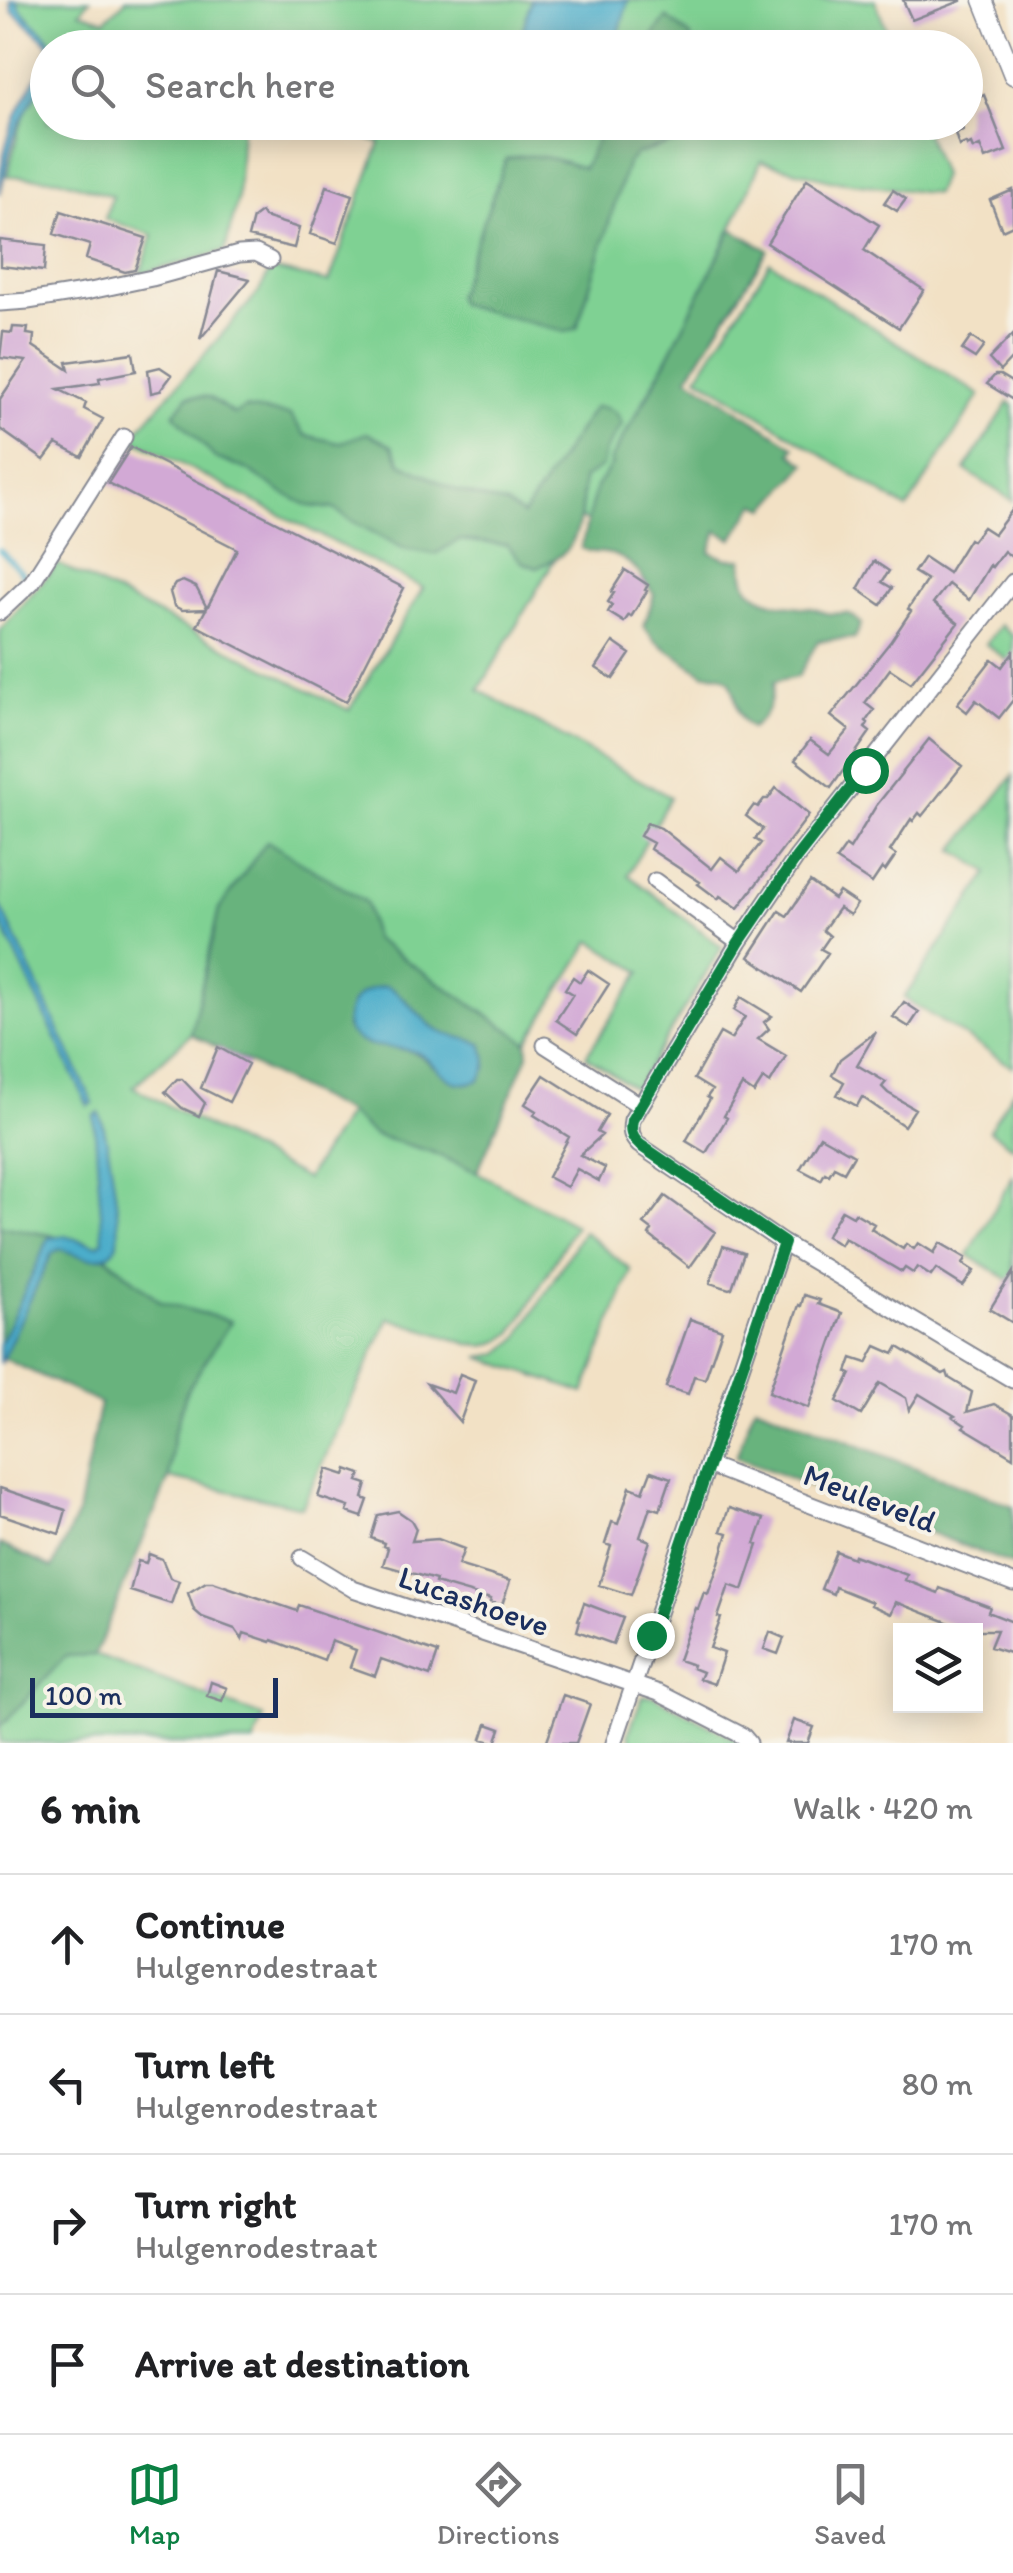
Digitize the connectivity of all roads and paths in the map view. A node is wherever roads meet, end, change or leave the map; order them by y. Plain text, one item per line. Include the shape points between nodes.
1 (983, 0) edge
2 (1013, 75) edge
3 (270, 260) dead end
4 (0, 303) edge
5 (124, 437) dead end
6 (1013, 582) edge
7 (0, 612) edge
8 (656, 881) dead end
9 (739, 942) junction
10 (545, 1045) dead end
11 (639, 1105) junction
12 (784, 1243) junction
13 (1013, 1380) edge
14 (708, 1465) junction
15 (302, 1558) dead end
16 (1013, 1583) edge
17 (634, 1684) junction
18 (614, 1743) edge
19 (750, 1743) edge

1 - 2 street
3 - 4 street via 239,254 90,291
5 - 7 street via 32,582
6 - 9 street via 796,858
8 - 9 street
9 - 11 street
10 - 11 street
11 - 12 street via 630,1130 640,1145
12 - 13 street
12 - 14 street
14 - 16 street, Meuleveld
14 - 17 street
15 - 17 street, Lucashoeve via 353,1589
17 - 18 street
17 - 19 street, Lucashoeve

